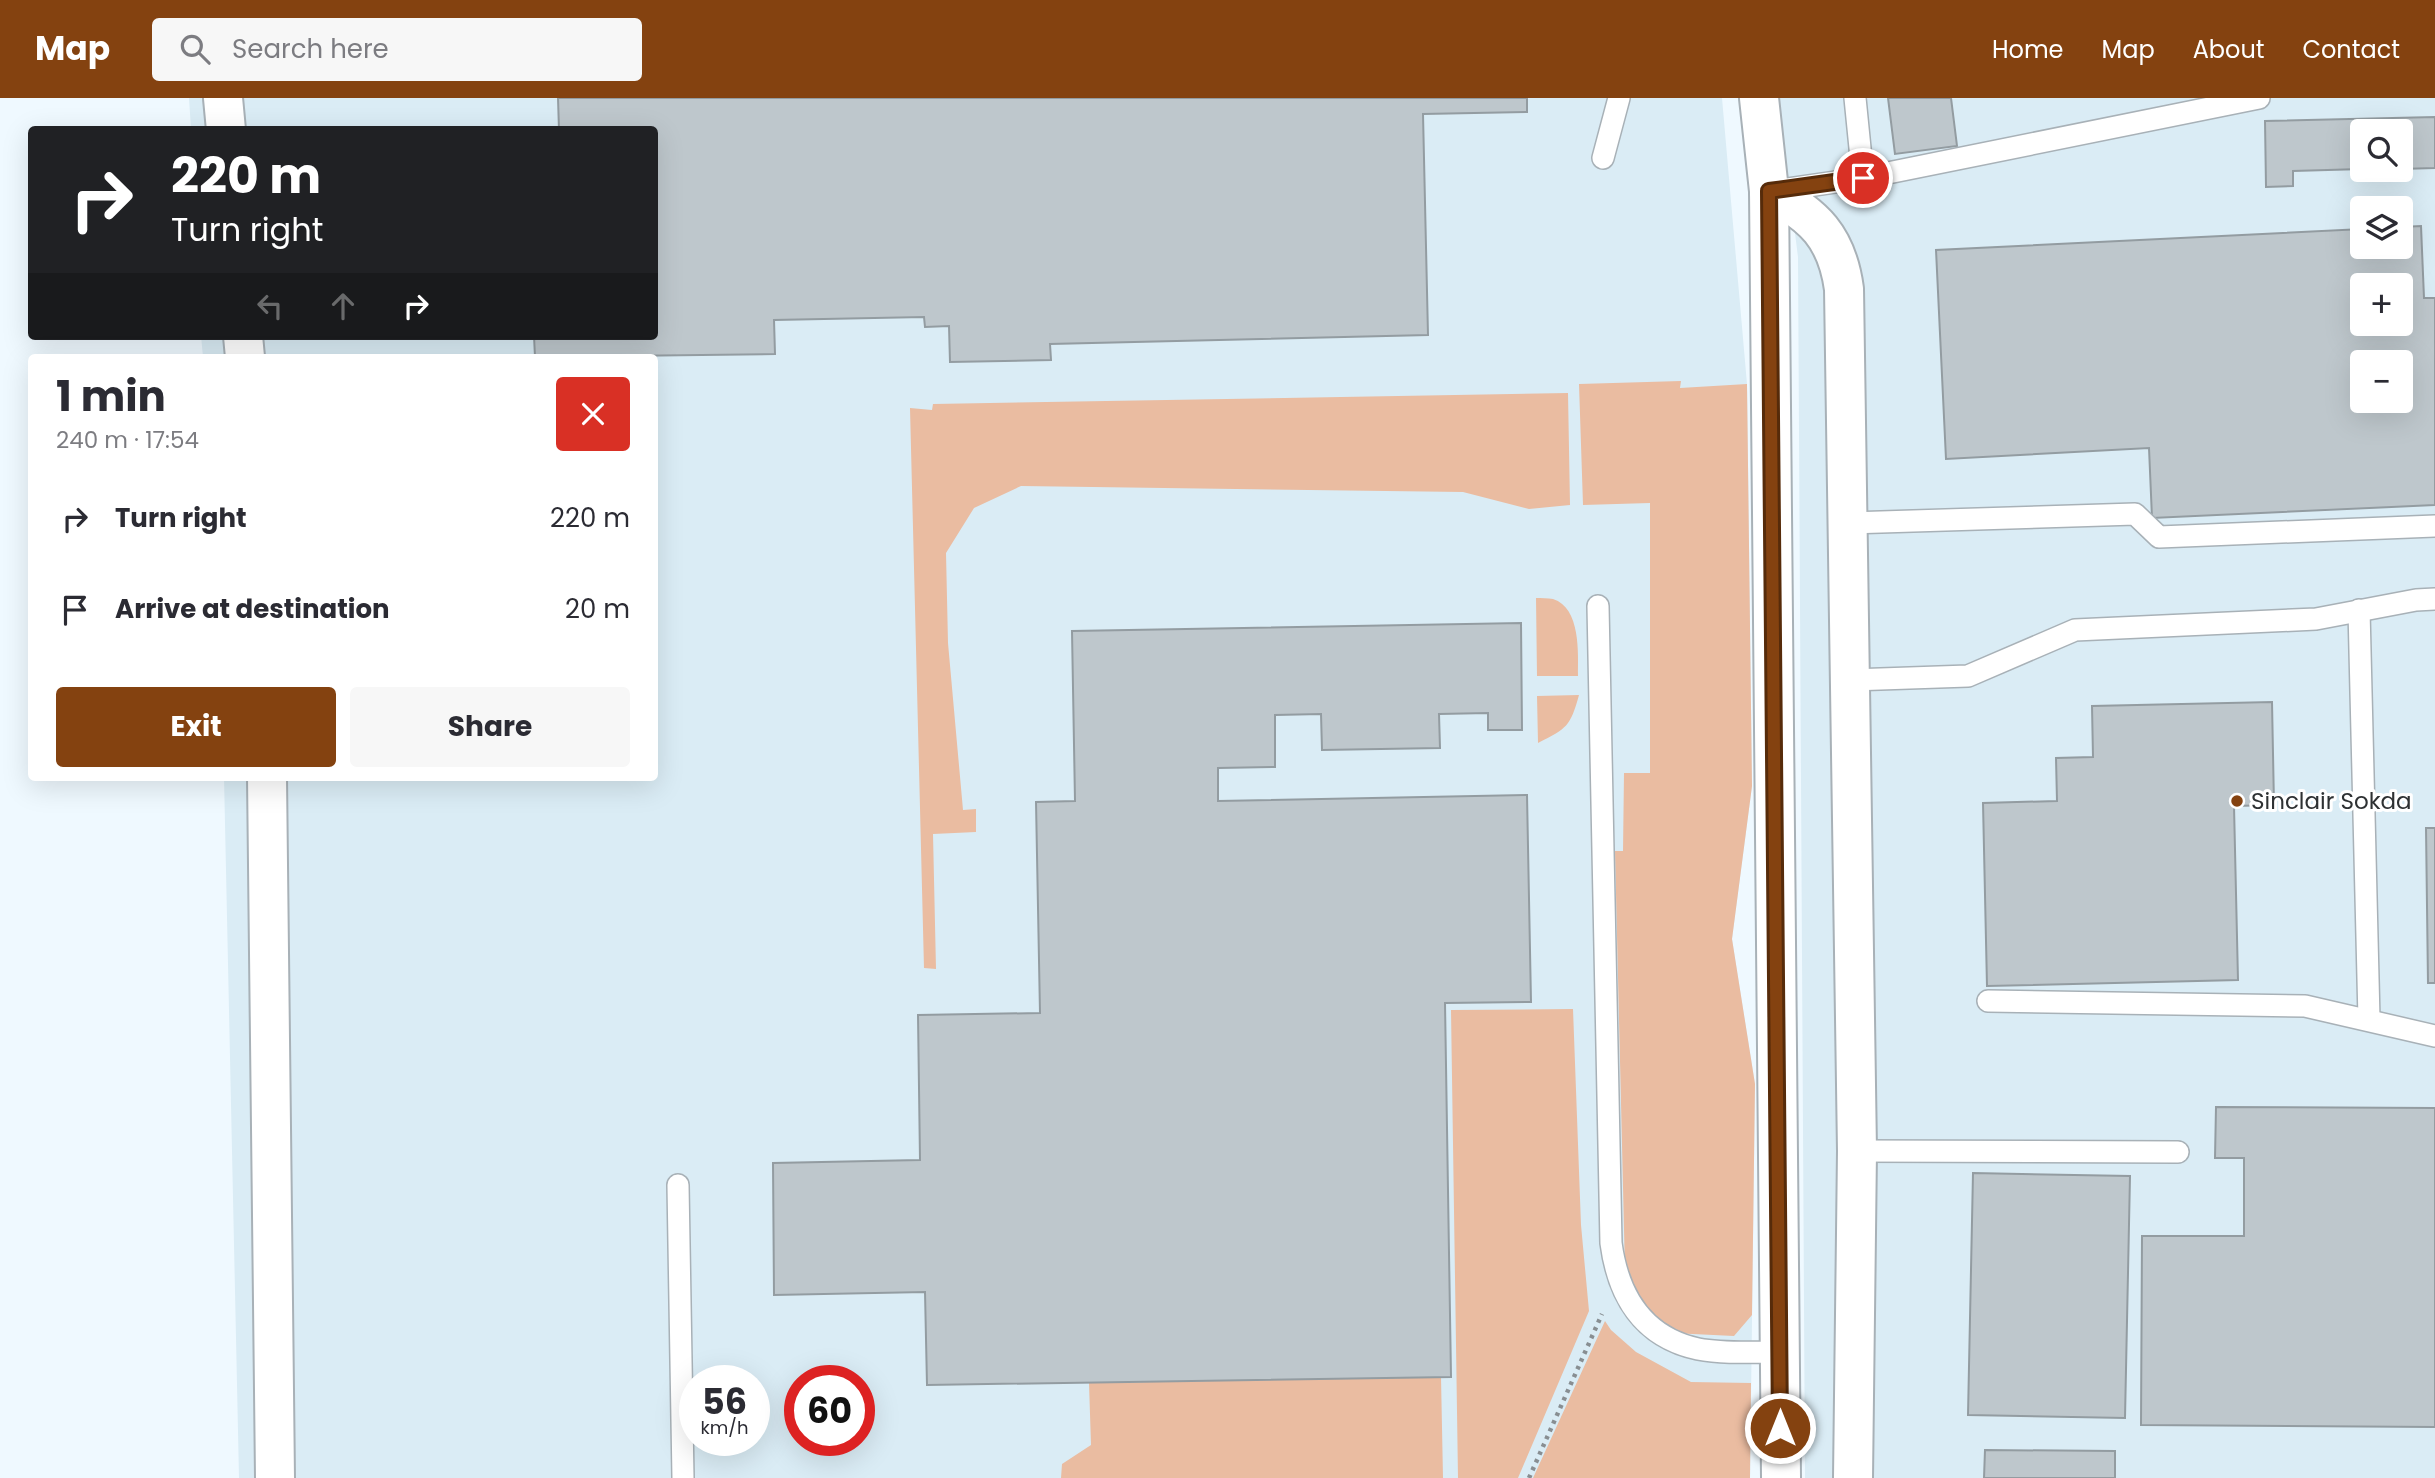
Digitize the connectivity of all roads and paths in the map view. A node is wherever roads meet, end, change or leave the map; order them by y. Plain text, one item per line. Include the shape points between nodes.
1 (223, 98) edge
2 (1619, 98) edge
3 (1759, 98) edge
4 (1855, 98) edge
5 (2259, 98) edge
6 (226, 126) edge
7 (1603, 158) dead end
8 (1863, 178) junction
9 (1769, 191) junction
10 (1849, 523) junction
11 (2435, 526) edge
12 (2435, 600) edge
13 (1598, 606) dead end
14 (2359, 610) junction
15 (1851, 680) junction
16 (267, 781) edge
17 (1988, 1001) dead end
18 (2369, 1019) junction
19 (2435, 1036) edge
20 (1857, 1151) junction
21 (2178, 1152) dead end
22 (678, 1185) dead end
23 (1618, 1278) junction
24 (1780, 1352) junction
25 (275, 1478) edge
26 (683, 1478) edge
27 (1529, 1478) edge
28 (1781, 1478) edge
29 (1853, 1478) edge

1 - 6 street
2 - 7 lane
3 - 9 street
4 - 8 lane
5 - 8 lane
8 - 9 lane
9 - 10 street via 1819,226 1841,267
9 - 24 street
10 - 11 lane via 2134,514 2159,537
10 - 15 street
12 - 14 lane
13 - 23 lane via 1611,1243
14 - 15 lane via 2316,619 2075,630 1968,676
14 - 18 lane
15 - 20 street
16 - 25 street
17 - 18 lane via 2305,1006
18 - 19 lane
20 - 21 lane
20 - 29 street
22 - 26 lane
23 - 24 lane via 1644,1321 1679,1344 1719,1351
23 - 27 path
24 - 28 street

